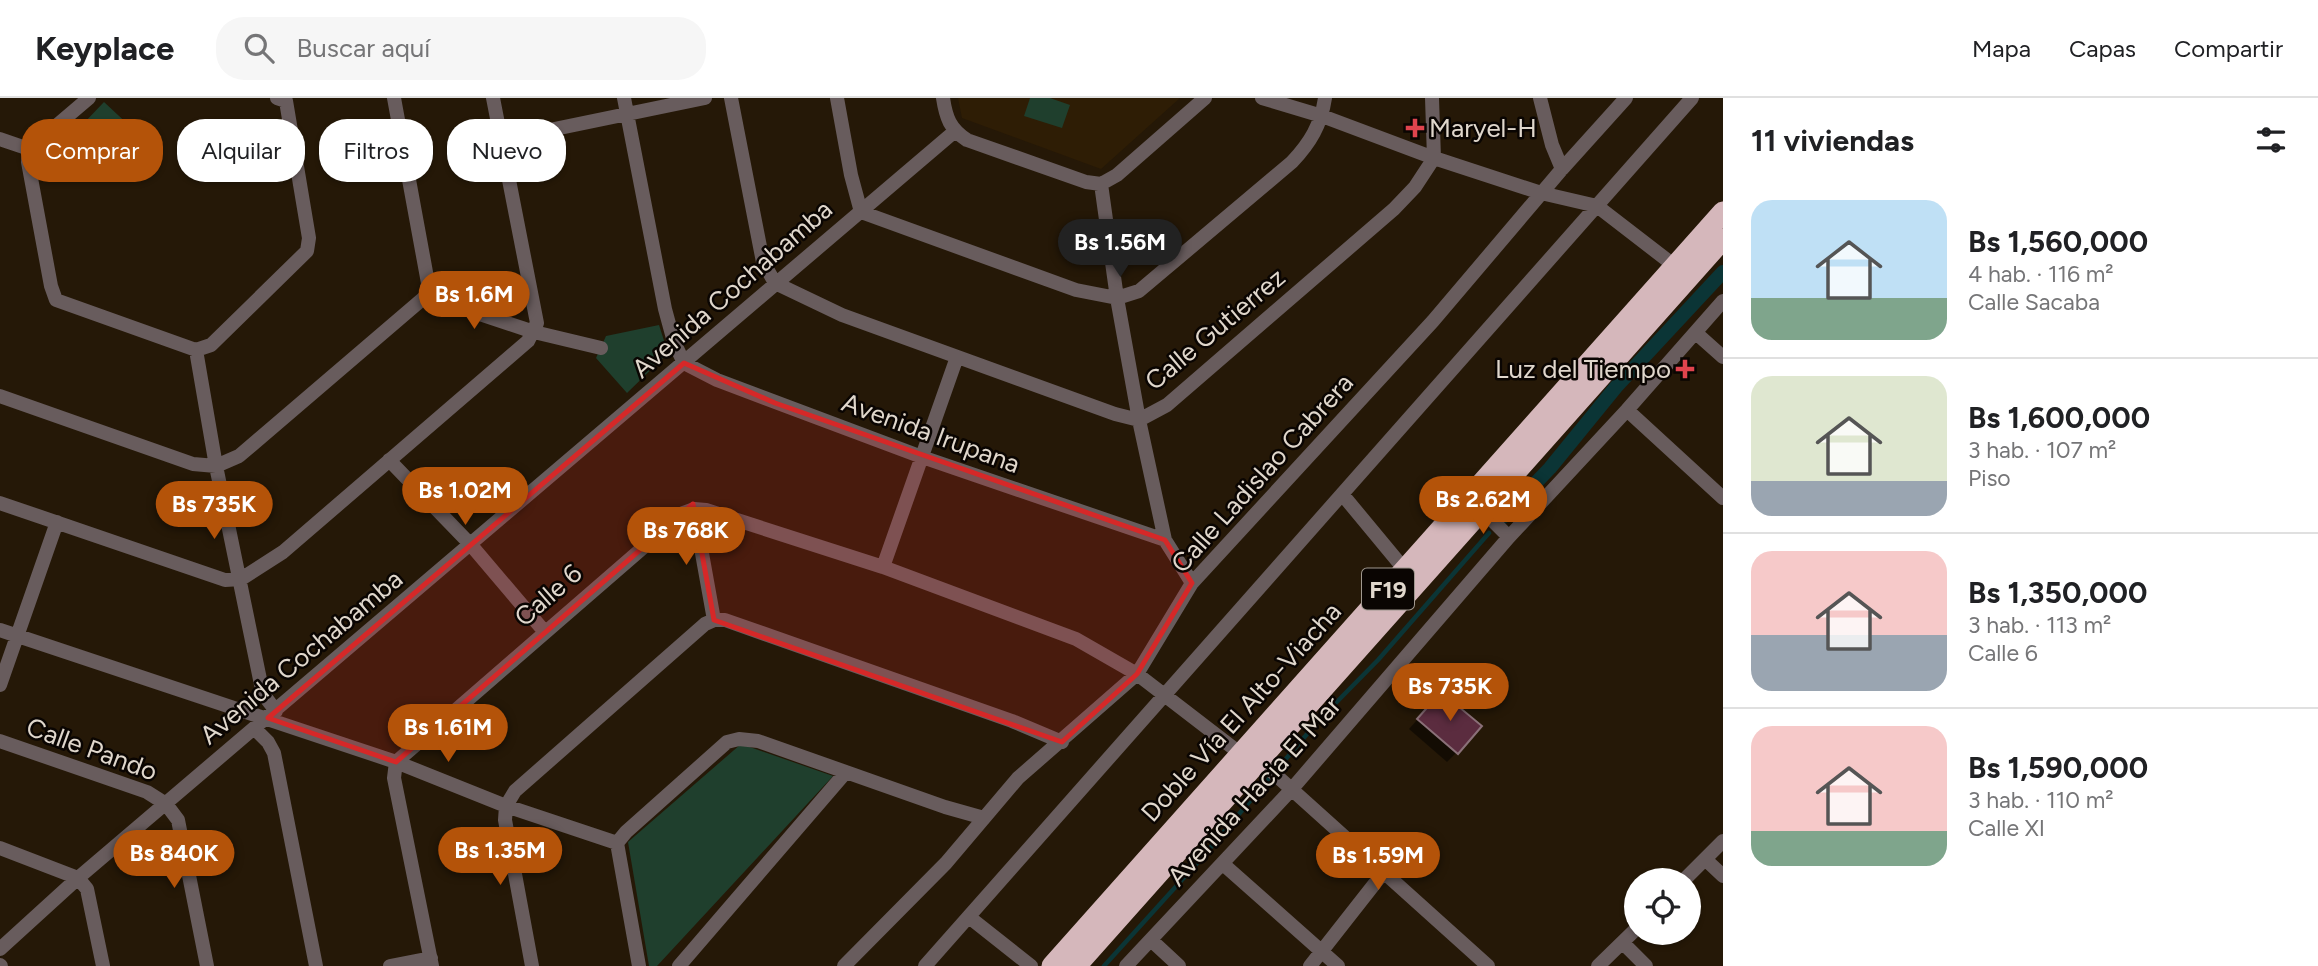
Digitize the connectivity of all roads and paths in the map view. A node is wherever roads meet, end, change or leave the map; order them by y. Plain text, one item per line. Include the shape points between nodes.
1 (89, 98) edge
2 (394, 98) edge
3 (493, 98) edge
4 (624, 98) edge
5 (705, 98) edge
6 (732, 98) edge
7 (837, 98) edge
8 (943, 98) edge
9 (1205, 98) edge
10 (1262, 98) edge
11 (1325, 98) edge
12 (1432, 98) edge
13 (1540, 98) edge
14 (1626, 98) edge
15 (1692, 98) edge
16 (284, 99) edge
17 (627, 116) junction
18 (1322, 116) junction
19 (64, 119) edge
20 (497, 119) edge
21 (566, 128) edge
22 (954, 132) junction
23 (0, 139) edge
24 (21, 146) edge
25 (1434, 158) junction
26 (1562, 169) junction
27 (32, 182) edge
28 (509, 182) edge
29 (1101, 184) junction
30 (1541, 193) junction
31 (1597, 206) junction
32 (861, 212) junction
33 (1723, 212) edge
34 (1723, 239) edge
35 (1683, 272) junction
36 (775, 283) junction
37 (426, 296) junction
38 (1118, 298) junction
39 (1723, 301) edge
40 (534, 332) junction
41 (1696, 333) junction
42 (601, 348) dead end
43 (196, 351) junction
44 (957, 357) junction
45 (1723, 357) edge
46 (684, 363) junction
47 (0, 396) edge
48 (1627, 410) junction
49 (1139, 420) junction
50 (922, 457) junction
51 (389, 460) junction
52 (216, 466) junction
53 (1342, 494) junction
54 (1722, 494) edge
55 (0, 503) edge
56 (694, 509) junction
57 (1482, 510) junction
58 (57, 522) junction
59 (1509, 537) junction
60 (1165, 540) junction
61 (471, 545) junction
62 (883, 567) junction
63 (1405, 570) junction
64 (241, 579) junction
65 (1192, 583) junction
66 (714, 620) junction
67 (0, 630) edge
68 (544, 631) junction
69 (18, 636) junction
70 (1137, 674) junction
71 (0, 685) edge
72 (1164, 696) junction
73 (272, 714) junction
74 (255, 729) junction
75 (0, 741) edge
76 (1062, 741) junction
77 (396, 762) junction
78 (1268, 771) junction
79 (846, 772) junction
80 (166, 804) junction
81 (506, 806) junction
82 (984, 818) junction
83 (1723, 841) edge
84 (617, 843) junction
85 (0, 848) edge
86 (1705, 859) junction
87 (1223, 864) junction
88 (1696, 868) edge
89 (1383, 873) junction
90 (1723, 876) edge
91 (78, 878) junction
92 (970, 916) junction
93 (1151, 940) junction
94 (1623, 943) joint
95 (0, 949) edge
96 (1322, 953) junction
97 (431, 962) edge
98 (103, 966) edge
99 (207, 966) edge
100 (316, 966) edge
101 (390, 966) edge
102 (532, 966) edge
103 (639, 966) edge
104 (679, 966) edge
105 (844, 966) edge
106 (925, 966) edge
107 (1031, 966) edge
108 (1052, 966) edge
109 (1076, 966) edge
110 (1126, 966) edge
111 (1179, 966) edge
112 (1310, 966) edge
113 (1338, 966) edge
114 (1488, 966) edge
115 (1598, 966) edge
116 (1646, 966) edge

1 - 19 street
2 - 37 street via 428,283
3 - 20 street
4 - 17 street
5 - 17 street
6 - 36 street via 763,262
7 - 32 street
8 - 22 street
9 - 29 street via 1117,176
10 - 18 street
11 - 18 street
12 - 25 street
13 - 26 street
14 - 26 street, Calle Ladislao Cabrera
15 - 31 street
16 - 43 street via 309,238 307,251 211,345
17 - 21 street
17 - 46 street via 665,309
18 - 25 street
18 - 38 street via 1309,145 1292,162 1139,291
22 - 29 street
22 - 32 street, Avenida Cochabamba
23 - 24 street
25 - 30 street
25 - 49 street, Calle Gutierrez via 1394,209 1167,405
26 - 30 street, Calle Ladislao Cabrera
27 - 43 street via 55,300
28 - 40 street via 537,323
29 - 38 street
30 - 31 street
30 - 65 street, Calle Ladislao Cabrera via 1433,321
31 - 35 street
31 - 53 street
32 - 36 street, Avenida Cochabamba
32 - 38 street via 1076,290
33 - 35 highway, Doble Vía El Alto-Viacha / F19
34 - 35 highway, Doble Vía El Alto-Viacha / F19
35 - 57 highway, Doble Vía El Alto-Viacha / F19
35 - 63 highway, Doble Vía El Alto-Viacha / F19
36 - 44 street, Calle Gutierrez via 842,315
36 - 46 street, Avenida Cochabamba
37 - 40 street
37 - 52 street via 239,456
38 - 49 street
39 - 41 street, Avenida Hacia El Mar
40 - 42 street
40 - 51 street
41 - 45 street
41 - 48 street, Avenida Hacia El Mar
43 - 52 street
44 - 49 street, Calle Gutierrez
44 - 50 street
46 - 50 street, Avenida Irupana via 775,403
46 - 61 street, Avenida Cochabamba
47 - 52 street via 193,464
48 - 54 street
48 - 59 street, Avenida Hacia El Mar
49 - 60 street
50 - 60 street, Avenida Irupana
50 - 62 street
51 - 61 street
51 - 64 street via 283,552
52 - 64 street
53 - 63 street
53 - 72 street
55 - 58 street
56 - 62 street
56 - 66 street
56 - 68 street, Calle 6 via 682,513
57 - 59 street
57 - 78 highway, Doble Vía El Alto-Viacha / F19
58 - 64 street via 225,580
58 - 69 street
59 - 78 street, Avenida Hacia El Mar
60 - 65 street
61 - 68 street
61 - 73 street, Avenida Cochabamba
62 - 70 street via 1076,639
63 - 78 highway, Doble Vía El Alto-Viacha / F19
64 - 73 street via 263,694
65 - 70 street, Calle Ladislao Cabrera
66 - 76 street via 725,620
66 - 81 street via 515,791
67 - 69 street
68 - 77 street, Calle 6
69 - 71 street
69 - 73 street
70 - 72 street
70 - 76 street, Calle Ladislao Cabrera
72 - 78 street
72 - 92 street
73 - 74 street, Avenida Cochabamba
73 - 77 street
74 - 80 street, Avenida Cochabamba
74 - 100 street via 274,753
75 - 80 street, Calle Pando via 147,792
76 - 82 street, Calle Ladislao Cabrera via 1018,778
77 - 81 street
77 - 97 street via 394,778
78 - 87 street, Avenida Hacia El Mar
78 - 89 street
78 - 108 highway, Doble Vía El Alto-Viacha / F19
78 - 109 highway, Doble Vía El Alto-Viacha / F19
79 - 82 street
79 - 84 street via 758,741 727,742
79 - 104 street
80 - 91 street, Avenida Cochabamba
80 - 99 street, Calle Pando via 178,820
81 - 84 street
81 - 102 street
82 - 105 street, Calle Ladislao Cabrera
83 - 86 street
84 - 103 street
85 - 91 street
86 - 88 street
86 - 90 street
87 - 93 street, Avenida Hacia El Mar
87 - 96 street
89 - 96 street
89 - 114 street
91 - 95 street, Avenida Cochabamba
91 - 98 street via 87,889
92 - 106 street
92 - 107 street
93 - 110 street, Avenida Hacia El Mar
93 - 111 street
94 - 115 street
94 - 116 street
96 - 112 street
96 - 113 street
97 - 101 street

